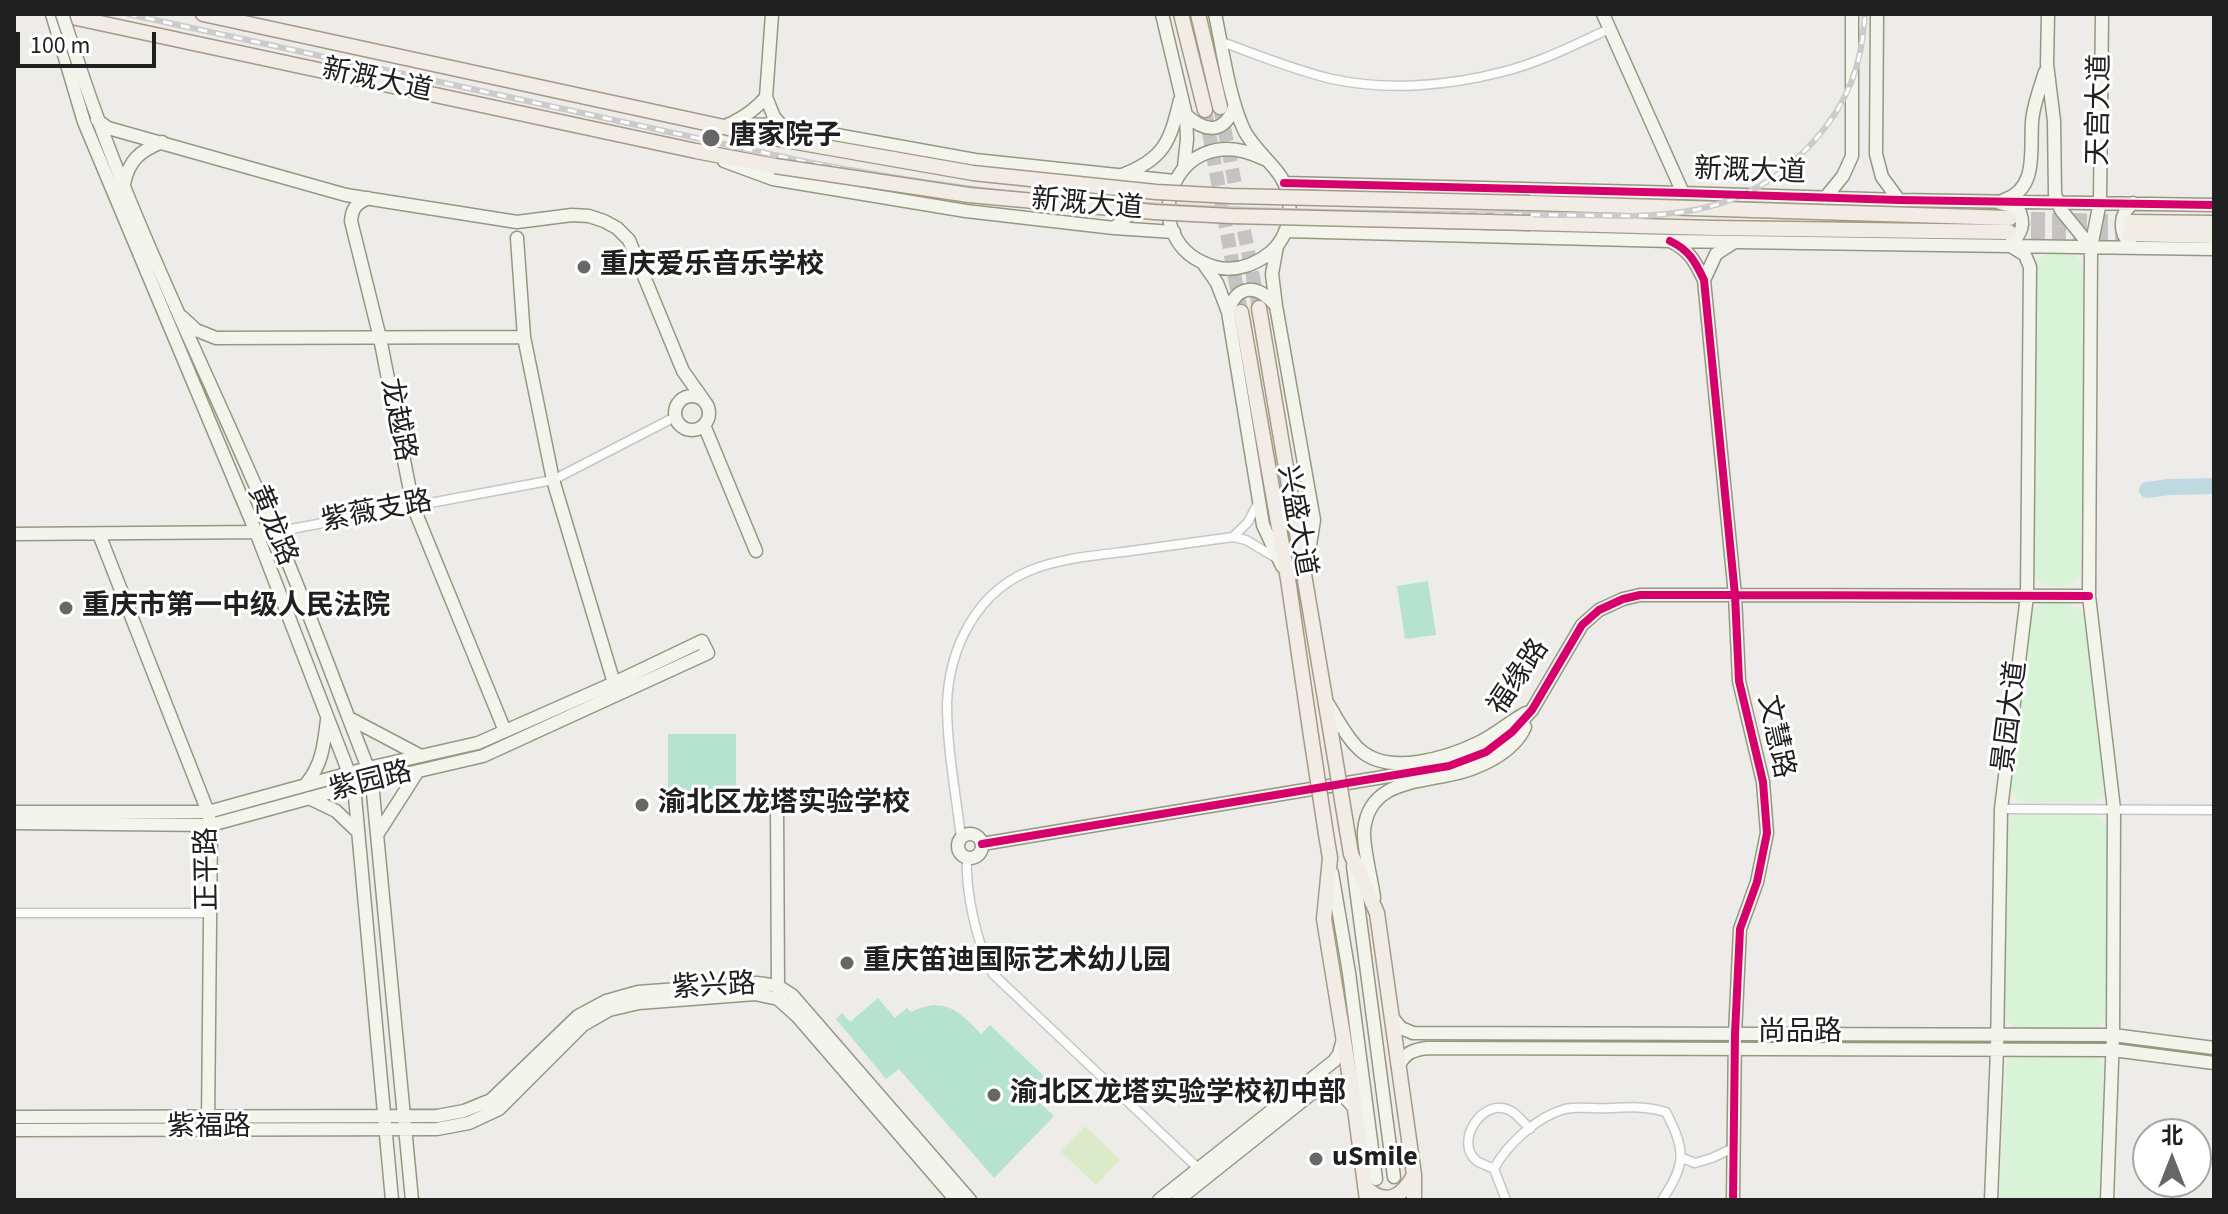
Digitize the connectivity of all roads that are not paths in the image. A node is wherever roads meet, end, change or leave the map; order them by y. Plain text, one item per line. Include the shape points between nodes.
1 (57, 14) edge
2 (203, 14) edge
3 (772, 14) edge
4 (1162, 14) edge
5 (1181, 14) edge
6 (1198, 14) edge
7 (1215, 14) edge
8 (1603, 14) edge
9 (1852, 14) edge
10 (1877, 14) edge
11 (2048, 14) edge
12 (2103, 18) edge
13 (1609, 29) junction
14 (1222, 42) junction
15 (72, 62) junction
16 (2047, 64) junction
17 (1181, 95) junction
18 (766, 97) junction
19 (1228, 106) junction
20 (1205, 110) tunnel mouth
21 (1186, 115) junction
22 (97, 120) junction
23 (706, 124) junction
24 (730, 124) junction
25 (780, 132) junction
26 (162, 142) junction
27 (696, 151) junction
28 (1264, 159) junction
29 (1184, 167) junction
30 (1119, 176) junction
31 (1174, 181) junction
32 (1284, 183) junction
33 (123, 185) junction
34 (1348, 185) junction
35 (1683, 193) junction
36 (368, 198) junction
37 (1825, 198) junction
38 (1899, 200) junction
39 (1997, 202) junction
40 (2057, 202) junction
41 (2100, 202) junction
42 (2133, 203) junction
43 (2214, 205) edge
44 (496, 219) junction
45 (533, 220) junction
46 (2214, 223) edge
47 (1114, 228) junction
48 (1285, 231) junction
49 (1174, 232) junction
50 (2009, 232) junction
51 (1349, 233) junction
52 (2131, 234) junction
53 (2214, 236) edge
54 (517, 238) junction
55 (1670, 241) junction
56 (1735, 242) junction
57 (1277, 246) junction
58 (2091, 247) junction
59 (2214, 249) edge
60 (1203, 263) junction
61 (1704, 280) junction
62 (1276, 306) junction
63 (1259, 308) tunnel mouth
64 (177, 312) junction
65 (1234, 312) junction
66 (524, 337) junction
67 (380, 338) junction
68 (683, 371) junction
69 (680, 401) junction
70 (705, 402) junction
71 (675, 417) junction
72 (704, 425) junction
73 (553, 480) junction
74 (1259, 501) junction
75 (413, 506) junction
76 (256, 532) junction
77 (275, 532) junction
78 (226, 533) junction
79 (14, 534) edge
80 (99, 534) junction
81 (1233, 537) junction
82 (756, 551) dead end
83 (264, 552) junction
84 (1279, 559) junction
85 (1305, 578) junction
86 (1288, 579) junction
87 (1735, 595) junction
88 (2027, 596) junction
89 (2089, 596) junction
90 (614, 683) junction
91 (1325, 699) junction
92 (1532, 710) junction
93 (328, 717) junction
94 (349, 718) junction
95 (505, 731) junction
96 (421, 756) junction
97 (368, 768) junction
98 (418, 771) junction
99 (349, 773) junction
100 (372, 782) junction
101 (354, 786) junction
102 (307, 792) junction
103 (777, 803) dead end
104 (2001, 809) junction
105 (2114, 809) junction
106 (2214, 810) edge
107 (14, 812) edge
108 (210, 819) junction
109 (14, 823) edge
110 (359, 832) junction
111 (377, 835) junction
112 (961, 838) junction
113 (982, 844) junction
114 (1351, 854) junction
115 (967, 857) junction
116 (1330, 858) junction
117 (14, 913) edge
118 (210, 913) junction
119 (1377, 913) junction
120 (778, 992) junction
121 (1392, 1017) junction
122 (1735, 1034) junction
123 (1997, 1034) junction
124 (2113, 1035) junction
125 (1344, 1036) junction
126 (2214, 1048) edge
127 (1735, 1049) junction
128 (1997, 1050) junction
129 (2113, 1050) junction
130 (2214, 1063) edge
131 (1398, 1067) junction
132 (381, 1094) junction
133 (1355, 1109) junction
134 (361, 1116) junction
135 (14, 1117) edge
136 (208, 1123) junction
137 (384, 1123) junction
138 (404, 1123) junction
139 (1530, 1129) junction
140 (14, 1130) edge
141 (1733, 1148) junction
142 (1682, 1158) junction
143 (1494, 1169) junction
144 (1203, 1173) junction
145 (1414, 1175) junction
146 (1394, 1177) dead end
147 (1369, 1189) edge
148 (392, 1200) edge
149 (412, 1200) edge
150 (956, 1200) edge
151 (970, 1200) edge
152 (1159, 1200) edge
153 (1178, 1200) edge
154 (1414, 1200) edge
155 (1506, 1200) edge
156 (1662, 1200) edge
157 (1733, 1200) edge
158 (1991, 1200) edge
159 (2107, 1200) edge

1 - 15 street, bridge
1 - 27 main road, 新溉大道
2 - 23 main road, 新溉大道
3 - 18 street
4 - 17 street
5 - 20 main road
6 - 19 main road
7 - 14 street
8 - 13 street
9 - 37 street via 1852,156
10 - 38 street via 1876,154 1882,177
11 - 16 street, 天宫大道
12 - 41 street, 天宫大道
13 - 14 street via 1503,72 1426,85 1334,79
13 - 35 street
14 - 19 street
15 - 22 street, 黄龙路
15 - 76 street, 黄龙路 via 84,122
16 - 39 street via 2032,119 2028,178 2019,192
16 - 40 street, 天宫大道
17 - 21 street
17 - 30 street via 1163,150 1144,167
18 - 24 street
18 - 25 street
19 - 21 street via 1231,116 1222,127 1196,125
19 - 28 street
21 - 29 street
22 - 26 street via 108,128
22 - 33 street, 黄龙路
23 - 24 street, 新溉大道
23 - 25 main road, 新溉大道
24 - 25 street, 新溉大道
25 - 30 street, 新溉大道
25 - 50 main road, 新溉大道, bridge via 973,173 1156,192 1530,203
26 - 33 street via 130,162
26 - 36 street
27 - 47 street, 新溉大道 via 773,179 966,211
27 - 50 main road, 新溉大道, bridge via 969,195 1154,212
28 - 29 street via 1232,148 1198,156
28 - 32 street
29 - 31 street
30 - 31 street, 新溉大道
30 - 47 street via 1134,196 1132,212
31 - 49 street via 1168,201
32 - 34 street, 新溉大道
32 - 48 street via 1289,199
33 - 64 street, 黄龙路
34 - 35 street, 新溉大道
34 - 51 street via 1334,192 1328,217
35 - 37 street, 新溉大道
36 - 44 street
36 - 67 street, 龙越路 via 352,210 351,221
37 - 38 street, 新溉大道
38 - 39 street, 新溉大道
39 - 40 street, 新溉大道
39 - 50 street via 2018,208 2023,217 2018,237
40 - 41 street, 新溉大道
40 - 58 street
41 - 42 street, 新溉大道
41 - 58 street, 天宫大道
42 - 43 street, 新溉大道
42 - 52 street via 2122,217 2126,240
44 - 45 street
44 - 54 street
45 - 54 street
45 - 68 street via 589,216 617,228 629,240
46 - 52 main road, 新溉大道
47 - 49 street, 新溉大道
48 - 51 street, 新溉大道
48 - 57 street
49 - 60 street via 1188,254
50 - 56 street, 新溉大道
50 - 58 street, 新溉大道
50 - 88 street, 景园大道 via 2030,267
51 - 55 street, 新溉大道
52 - 53 main road, 新溉大道
52 - 58 street, 新溉大道
52 - 59 street, 新溉大道
54 - 66 street
55 - 56 street, 新溉大道
55 - 61 street via 1691,254
56 - 61 street via 1716,254
57 - 60 street via 1243,267
57 - 62 street via 1272,274
58 - 89 street
60 - 65 street
61 - 87 street, 文慧路
62 - 65 street via 1254,289 1231,300
62 - 85 street via 1314,520
63 - 85 main road, 兴盛大道
64 - 67 street via 196,330 216,338
64 - 77 street, 黄龙路
65 - 74 street
65 - 86 main road, 兴盛大道
66 - 67 street
66 - 73 street
67 - 75 street, 龙越路
68 - 69 street
68 - 70 street
69 - 70 street via 695,396
69 - 71 street
70 - 72 street via 709,412
71 - 72 street via 686,429
71 - 73 street, 紫薇支路
72 - 82 street
73 - 75 street, 紫薇支路
73 - 90 street
74 - 81 street
74 - 84 street via 1263,525
75 - 77 street, 紫薇支路
75 - 95 street, 龙越路
76 - 77 street, 紫薇支路
76 - 78 street, 紫薇支路
76 - 83 street, 黄龙路
77 - 94 street, 黄龙路
78 - 80 street, 紫薇支路
78 - 83 street via 244,537
79 - 80 street, 紫薇支路
80 - 108 street, 正平路
81 - 84 street
81 - 112 street via 1047,564 1021,574 983,601 952,660 949,681 948,723
83 - 93 street, 黄龙路
84 - 86 street
85 - 91 main road, 兴盛大道
86 - 116 main road, 兴盛大道, bridge
87 - 88 street, 福缘路
87 - 92 street, 福缘路 via 1640,595 1599,610 1573,638
87 - 122 street, 文慧路 via 1739,681 1763,782 1767,833 1740,929
88 - 89 street, 福缘路
88 - 104 street, 景园大道
89 - 105 street
90 - 95 street, 紫园路
90 - 98 street, 紫园路 via 702,641 708,653 483,756
91 - 92 street via 1362,752 1398,764 1446,756 1481,742
91 - 114 main road, 兴盛大道, bridge
92 - 113 street, 福缘路 via 1486,752 1449,766
92 - 119 street via 1514,744 1489,761 1453,775 1404,784 1385,792 1370,809 1364,832
93 - 99 street, 黄龙路
93 - 102 street via 321,759
94 - 96 street
94 - 97 street, 黄龙路
95 - 96 street, 紫园路
96 - 97 street, 紫园路
97 - 99 street, 紫园路
97 - 100 street, 黄龙路
98 - 100 street, 紫园路
98 - 111 street
99 - 101 street, 黄龙路
99 - 102 street, 紫园路
100 - 101 street, 紫园路
100 - 111 street, 黄龙路
101 - 102 street, 紫园路
101 - 110 street, 黄龙路
102 - 108 street, 紫园路
102 - 110 street
103 - 120 street
104 - 105 street
104 - 123 street, 景园大道
105 - 106 street
105 - 124 street
107 - 108 street, 紫园路
108 - 109 street, 紫园路
108 - 118 street, 正平路
110 - 132 street, 黄龙路
111 - 138 street, 黄龙路
112 - 113 street, 福缘路 via 974,835
112 - 115 street via 959,851
113 - 115 street via 980,854
114 - 119 main road
114 - 146 street
115 - 144 street via 975,928 993,974
116 - 125 main road via 1324,919
116 - 147 street via 1349,973
117 - 118 street
118 - 136 street, 正平路
119 - 121 main road
120 - 138 street, 紫兴路 via 757,983 638,992 606,1001 578,1016 491,1100
120 - 150 street, 紫兴路
120 - 151 street, 紫兴路 via 792,995 807,1011
121 - 122 street, 尚品路 via 1413,1033
121 - 131 main road
122 - 123 street, 尚品路
122 - 127 street, 文慧路
123 - 124 street, 尚品路
123 - 128 street, 景园大道
124 - 126 street, 尚品路
124 - 129 street
125 - 133 main road
125 - 144 street via 1334,1061
127 - 128 street, 尚品路
127 - 131 street, 尚品路 via 1427,1048 1403,1057
127 - 141 street, 文慧路
128 - 129 street, 尚品路
128 - 158 street, 景园大道
129 - 130 street, 尚品路
129 - 159 street
131 - 145 main road
132 - 134 street
132 - 137 street, 黄龙路
133 - 144 street via 1333,1090 1319,1090
133 - 147 main road
134 - 136 street, 紫福路
134 - 137 street, 紫福路
135 - 136 street, 紫福路
136 - 137 street, 紫福路
136 - 140 street, 紫福路
137 - 138 street, 紫福路
137 - 148 street, 黄龙路
138 - 149 street, 黄龙路
139 - 142 street via 1566,1109 1653,1108 1666,1112
139 - 143 street via 1502,1154
139 - 143 street via 1500,1108 1473,1122 1470,1152
141 - 142 street via 1695,1163
141 - 157 street, 文慧路
142 - 156 street
143 - 155 street
144 - 152 street
144 - 153 street
145 - 147 main road via 1401,1194 1392,1197 1382,1198
145 - 154 main road

